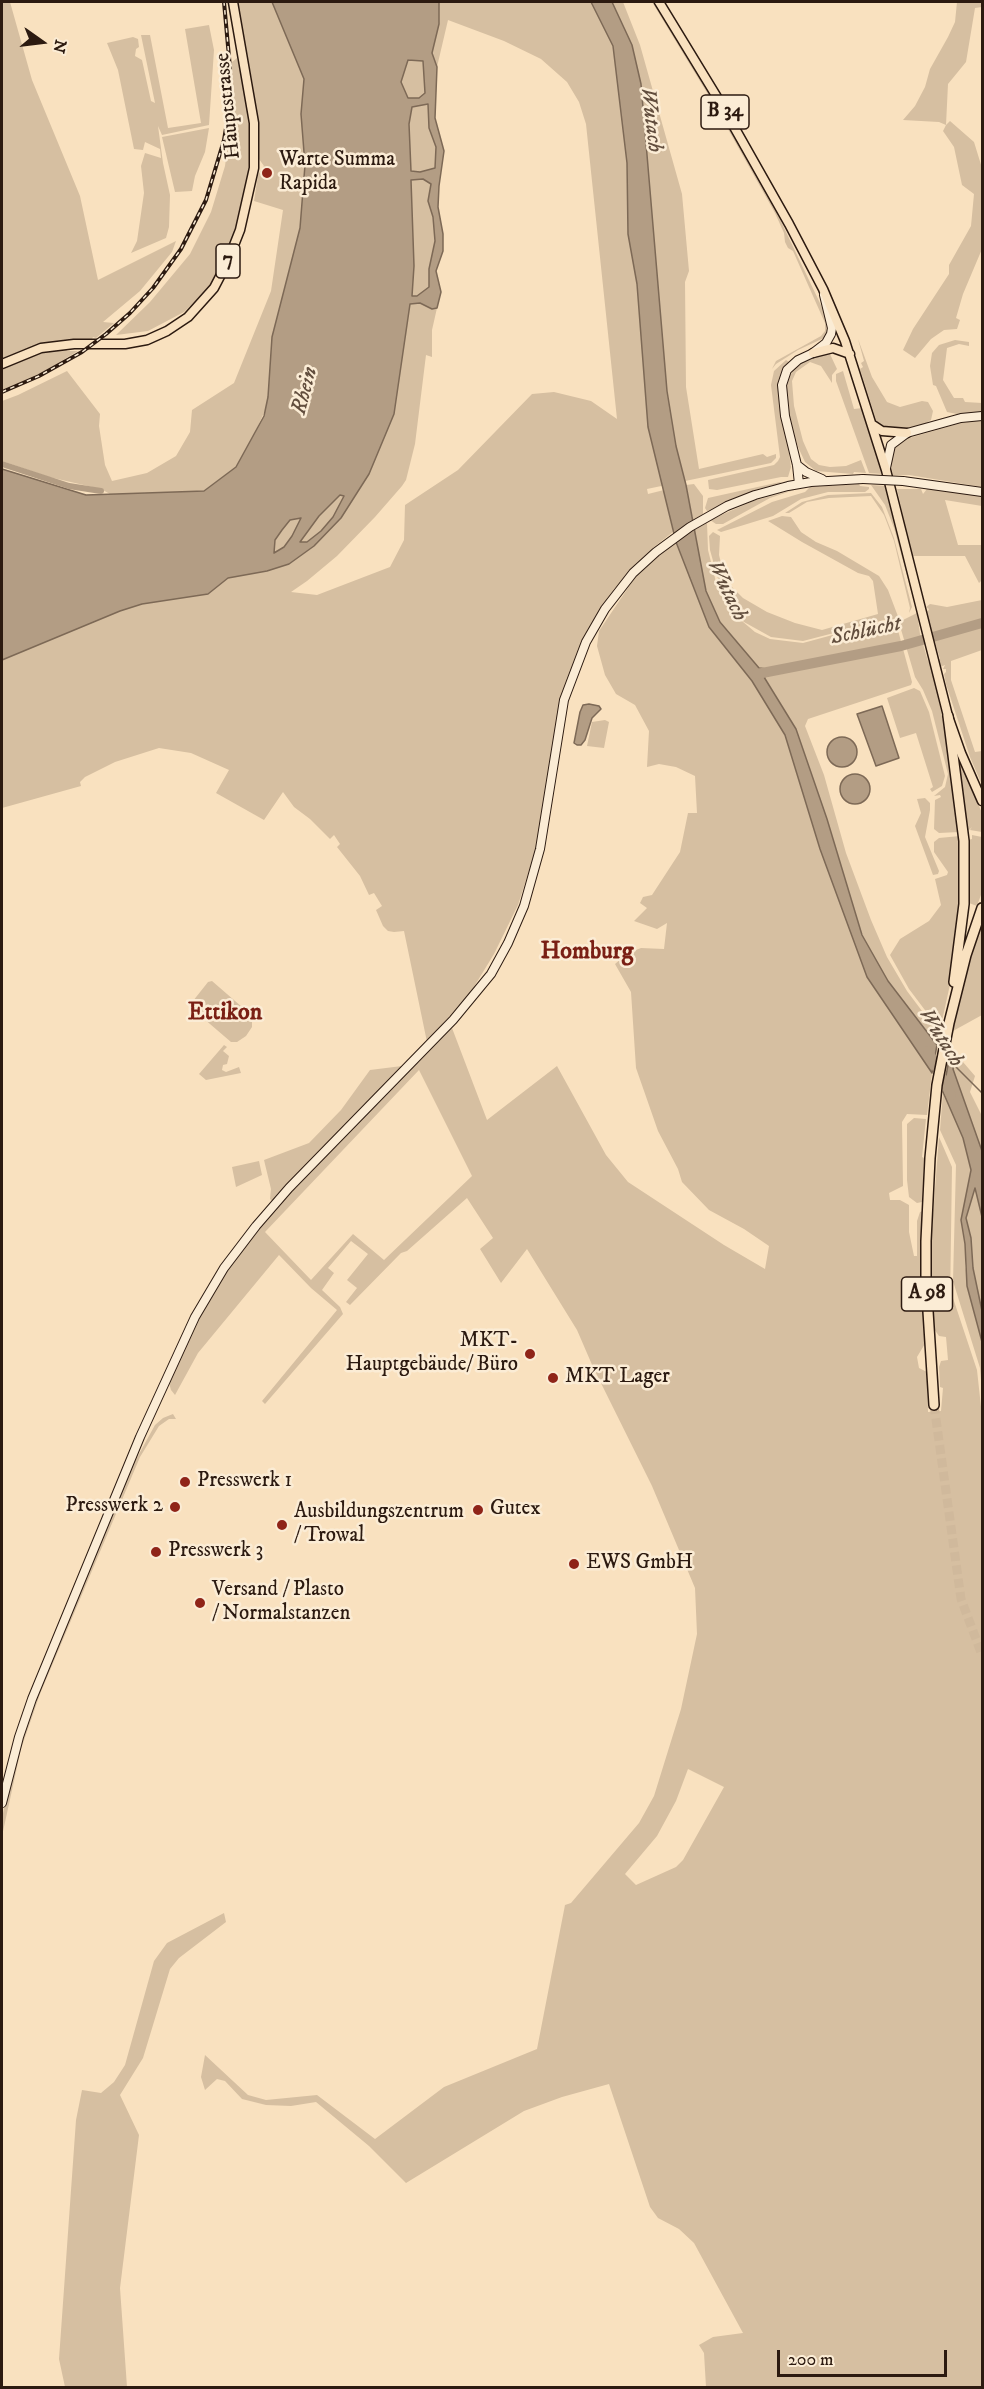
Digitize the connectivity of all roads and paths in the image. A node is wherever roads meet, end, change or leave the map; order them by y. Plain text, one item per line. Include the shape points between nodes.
1 (233, 2) edge
2 (659, 2) edge
3 (823, 290) junction
4 (813, 353) junction
5 (853, 361) junction
6 (2, 364) edge
7 (982, 416) edge
8 (873, 425) junction
9 (908, 433) junction
10 (797, 465) junction
11 (886, 470) junction
12 (825, 480) junction
13 (799, 484) junction
14 (982, 492) edge
15 (948, 716) junction
16 (982, 801) edge
17 (982, 908) edge
18 (952, 1011) junction
19 (934, 1405) tunnel mouth
20 (2, 1803) edge

1 - 6 main road, Hauptstrasse / 7 via 254,123 254,168 240,230 214,288 188,317 147,340 41,348
2 - 3 main road, B 34 via 720,102
3 - 4 main road via 832,328 826,343
3 - 5 main road, B 34
4 - 5 main road via 833,348
4 - 10 main road via 787,370 782,385
5 - 8 main road, B 34
7 - 9 main road
8 - 9 main road via 882,431
8 - 11 main road, B 34
9 - 11 main road via 891,445
10 - 12 main road
10 - 13 main road
11 - 15 main road, B 34
12 - 13 main road
12 - 14 main road, bridge via 903,481
13 - 20 main road via 755,495 690,527 633,573 605,609 586,642 564,700 540,849 516,926 491,974 453,1020 261,1220 224,1268 195,1317 140,1437 32,1699
15 - 16 main road, B 34
15 - 18 highway via 964,840 964,904
17 - 18 highway, A 98
18 - 19 highway, A 98 via 937,1085 930,1158 926,1280

